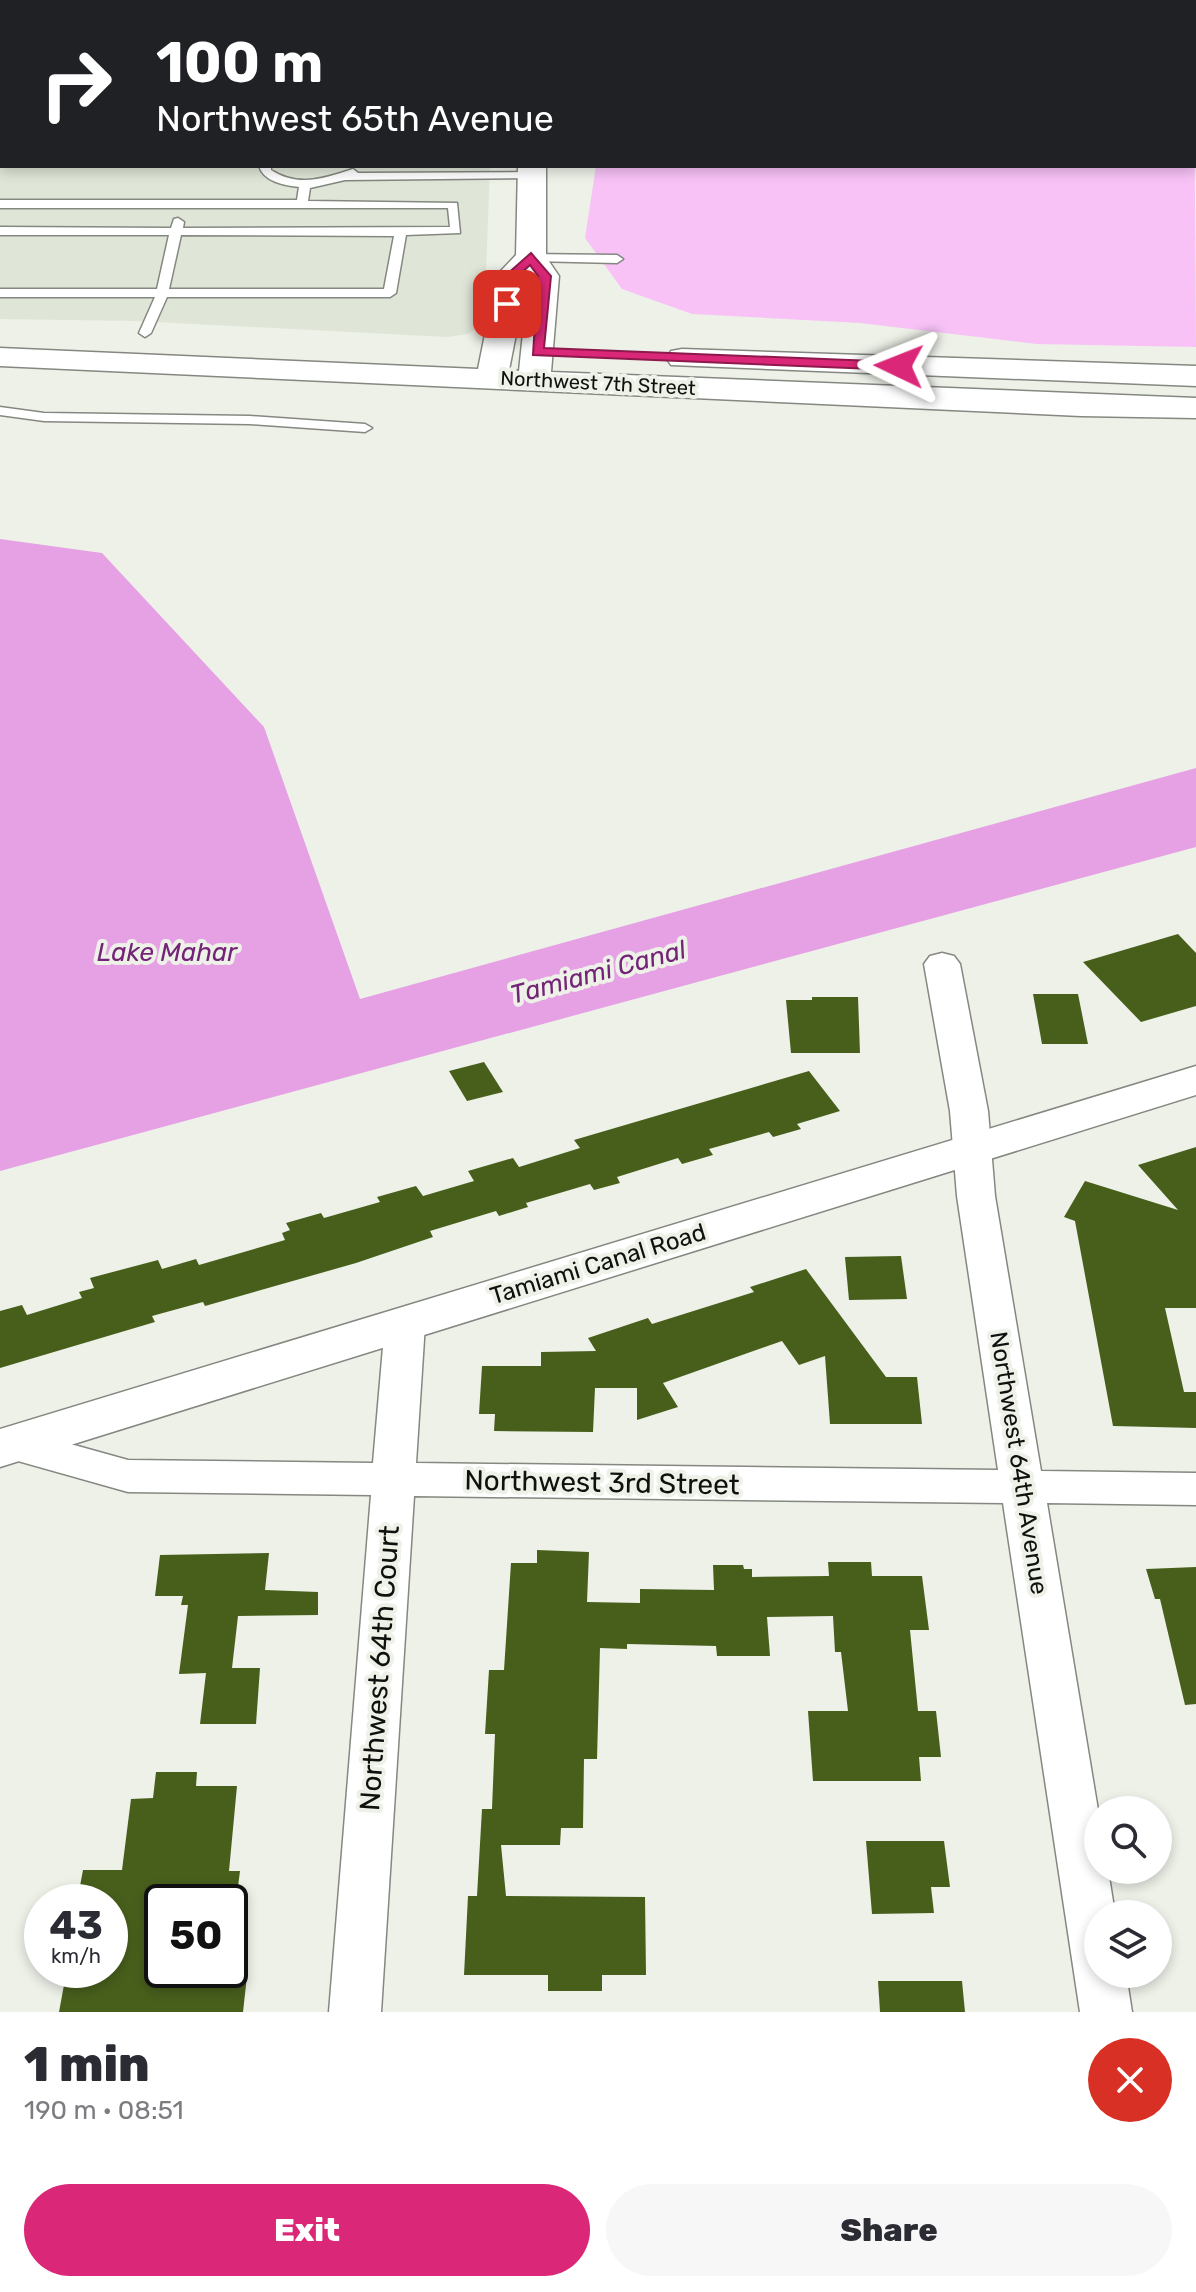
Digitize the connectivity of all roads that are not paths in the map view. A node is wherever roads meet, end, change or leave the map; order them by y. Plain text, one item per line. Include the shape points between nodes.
1 (265, 168) edge
2 (355, 168) edge
3 (532, 171) edge
4 (345, 177) junction
5 (305, 184) junction
6 (0, 204) edge
7 (183, 204) junction
8 (302, 204) junction
9 (176, 230) junction
10 (0, 231) edge
11 (401, 232) junction
12 (531, 257) junction
13 (617, 259) dead end
14 (0, 293) edge
15 (162, 293) junction
16 (0, 329) edge
17 (61, 330) dead end
18 (145, 333) dead end
19 (467, 348) dead end
20 (0, 357) edge
21 (495, 364) junction
22 (536, 366) junction
23 (1196, 376) edge
24 (1196, 408) edge
25 (0, 411) edge
26 (365, 428) dead end
27 (942, 964) dead end
28 (1196, 1080) edge
29 (972, 1149) junction
30 (405, 1324) junction
31 (6, 1446) edge
32 (392, 1480) junction
33 (1023, 1486) junction
34 (1196, 1489) edge
35 (1088, 1900) edge
36 (1102, 1988) edge
37 (355, 2012) edge
38 (1106, 2012) edge

1 - 5 lane via 280,180
2 - 4 lane
3 - 4 lane
3 - 12 main road
4 - 5 lane
5 - 8 lane
6 - 7 lane
7 - 8 lane
7 - 9 lane
8 - 11 lane via 456,208 454,232
9 - 10 lane
9 - 11 lane
9 - 15 lane
11 - 15 lane via 390,293
12 - 13 lane
12 - 21 main road via 512,275
12 - 22 main road via 544,276
14 - 15 lane
15 - 18 lane
16 - 17 main road
19 - 21 main road, Northwest 7th Street
20 - 21 main road, Northwest 7th Street
21 - 22 main road, Northwest 7th Street
22 - 23 main road, Northwest 7th Street
22 - 24 main road, Northwest 7th Street via 1081,406
25 - 26 lane
27 - 29 street, Northwest 64th Avenue
28 - 29 main road, Tamiami Canal Road
29 - 30 main road, Tamiami Canal Road
29 - 33 street, Northwest 64th Avenue
30 - 31 main road, Tamiami Canal Road
30 - 32 street, Northwest 64th Court
31 - 32 street, Northwest 3rd Street via 128,1476
32 - 33 street, Northwest 3rd Street
32 - 37 street, Northwest 64th Court
33 - 34 street, Northwest 3rd Street
33 - 35 street, Northwest 64th Avenue
36 - 38 street

